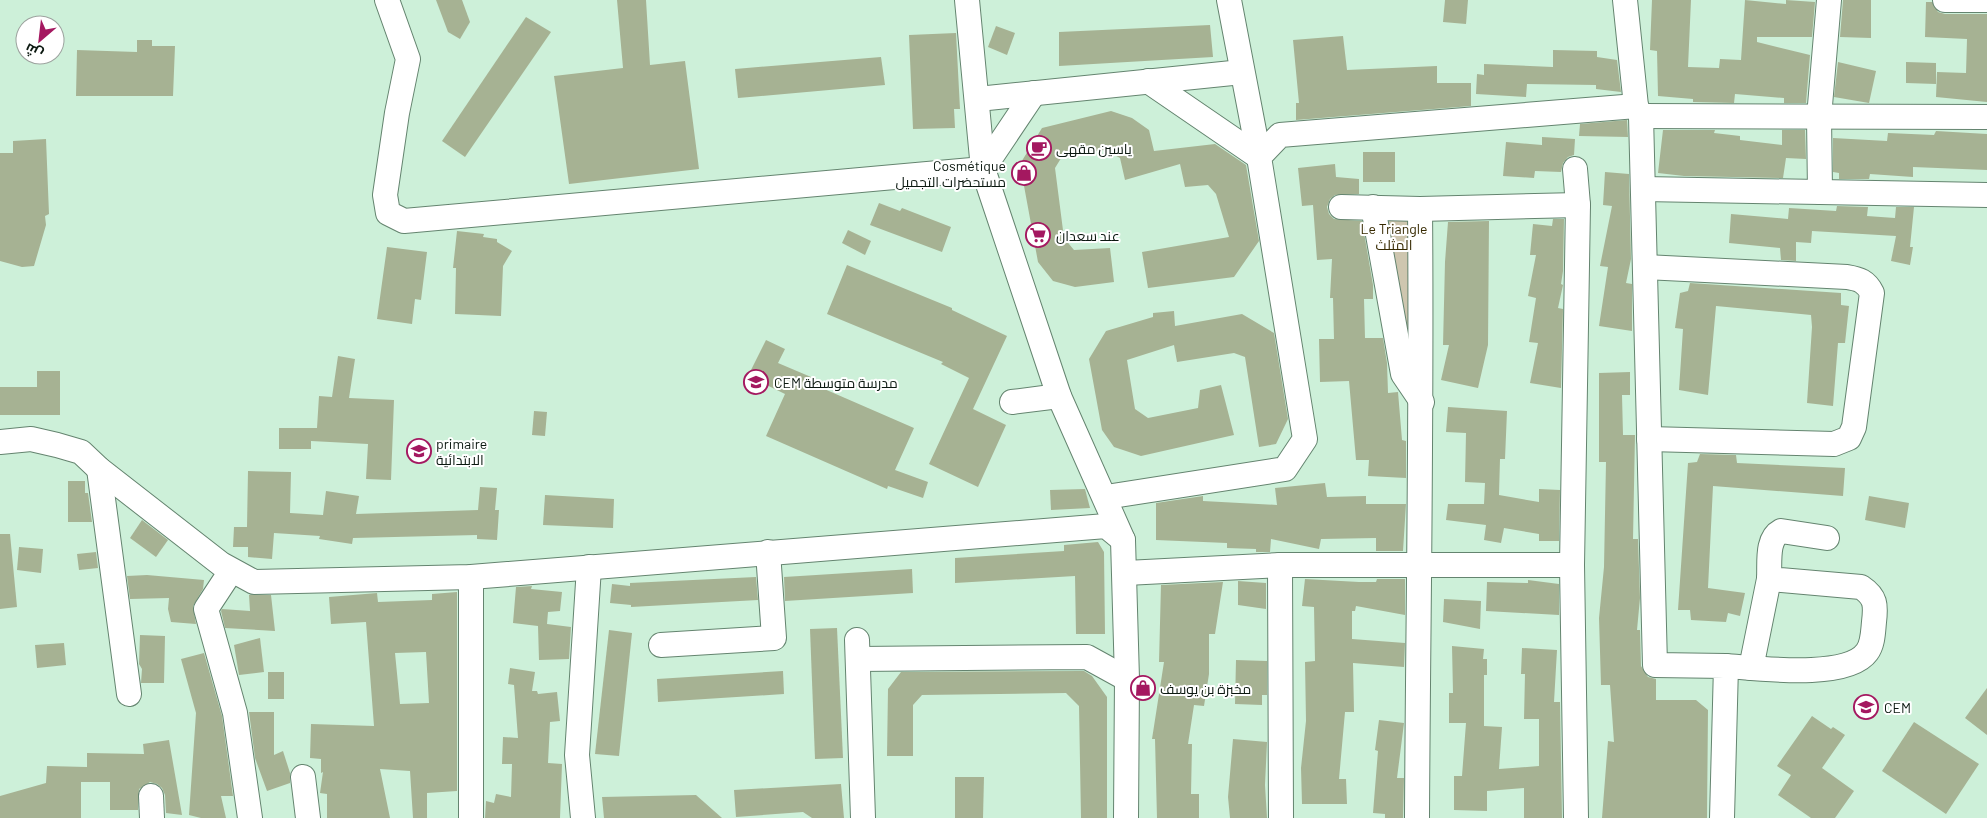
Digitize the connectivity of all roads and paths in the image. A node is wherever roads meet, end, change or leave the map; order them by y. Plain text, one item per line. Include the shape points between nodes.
1 (387, 0) edge
2 (967, 0) edge
3 (1230, 0) edge
4 (1625, 0) edge
5 (1829, 0) edge
6 (1947, 0) edge
7 (1987, 0) edge
8 (1242, 72) junction
9 (1148, 81) junction
10 (1034, 93) junction
11 (978, 99) junction
12 (1638, 111) junction
13 (1819, 117) junction
14 (1987, 117) edge
15 (1259, 157) junction
16 (983, 169) junction
17 (1575, 169) dead end
18 (1643, 189) junction
19 (1820, 192) junction
20 (1987, 195) edge
21 (1578, 205) junction
22 (1341, 207) dead end
23 (1373, 207) junction
24 (1420, 209) junction
25 (1645, 267) junction
26 (1059, 396) junction
27 (1012, 402) dead end
28 (1422, 402) junction
29 (1649, 439) junction
30 (0, 442) edge
31 (99, 469) junction
32 (1106, 497) junction
33 (1827, 538) dead end
34 (1123, 540) junction
35 (768, 552) junction
36 (1280, 565) junction
37 (1418, 565) junction
38 (1572, 565) junction
39 (589, 567) junction
40 (231, 571) junction
41 (1126, 573) junction
42 (471, 577) junction
43 (1769, 579) junction
44 (661, 644) dead end
45 (1726, 666) junction
46 (1751, 668) junction
47 (1127, 679) junction
48 (129, 694) dead end
49 (303, 777) dead end
50 (250, 818) edge
51 (308, 818) edge
52 (472, 818) edge
53 (583, 818) edge
54 (863, 818) edge
55 (1126, 818) edge
56 (1281, 818) edge
57 (1417, 818) edge
58 (1576, 818) edge
59 (1722, 818) edge

1 - 16 street via 408,59 385,195 388,213 404,221
2 - 11 street
3 - 8 street
4 - 12 street
5 - 13 street
6 - 7 street
8 - 9 street
8 - 15 street
9 - 10 street
9 - 15 street
10 - 11 street
10 - 16 street
11 - 16 street
12 - 13 street
12 - 15 street via 1280,136
12 - 18 street
13 - 14 street
13 - 19 street
15 - 32 street via 1305,439 1285,469
16 - 26 street
17 - 21 street
18 - 19 street
18 - 25 street
19 - 20 street
21 - 24 street
21 - 38 street
22 - 23 street
23 - 24 street
23 - 28 street via 1404,374
24 - 28 street
25 - 29 street
25 - 29 street via 1847,277 1868,284 1872,293 1854,427 1849,438 1834,444
26 - 27 street
26 - 32 street
28 - 37 street
29 - 45 street via 1655,664
30 - 31 street via 31,439 57,444 81,452
31 - 40 street
31 - 48 street
32 - 34 street
33 - 43 street via 1781,531 1775,534 1771,541
34 - 35 street via 1106,526
34 - 41 street
35 - 39 street
35 - 44 street via 774,638
36 - 37 street
36 - 41 street
36 - 56 street
37 - 38 street
37 - 57 street
38 - 58 street
39 - 42 street
39 - 53 street via 578,754
40 - 42 street via 254,582
40 - 50 street via 206,609 235,713
41 - 47 street
42 - 52 street
43 - 46 street
43 - 46 street via 1861,587 1872,594 1876,605 1872,641 1867,652 1857,661 1836,668
45 - 46 street
45 - 59 street
47 - 54 street via 1087,657 857,649
47 - 55 street
49 - 51 street

